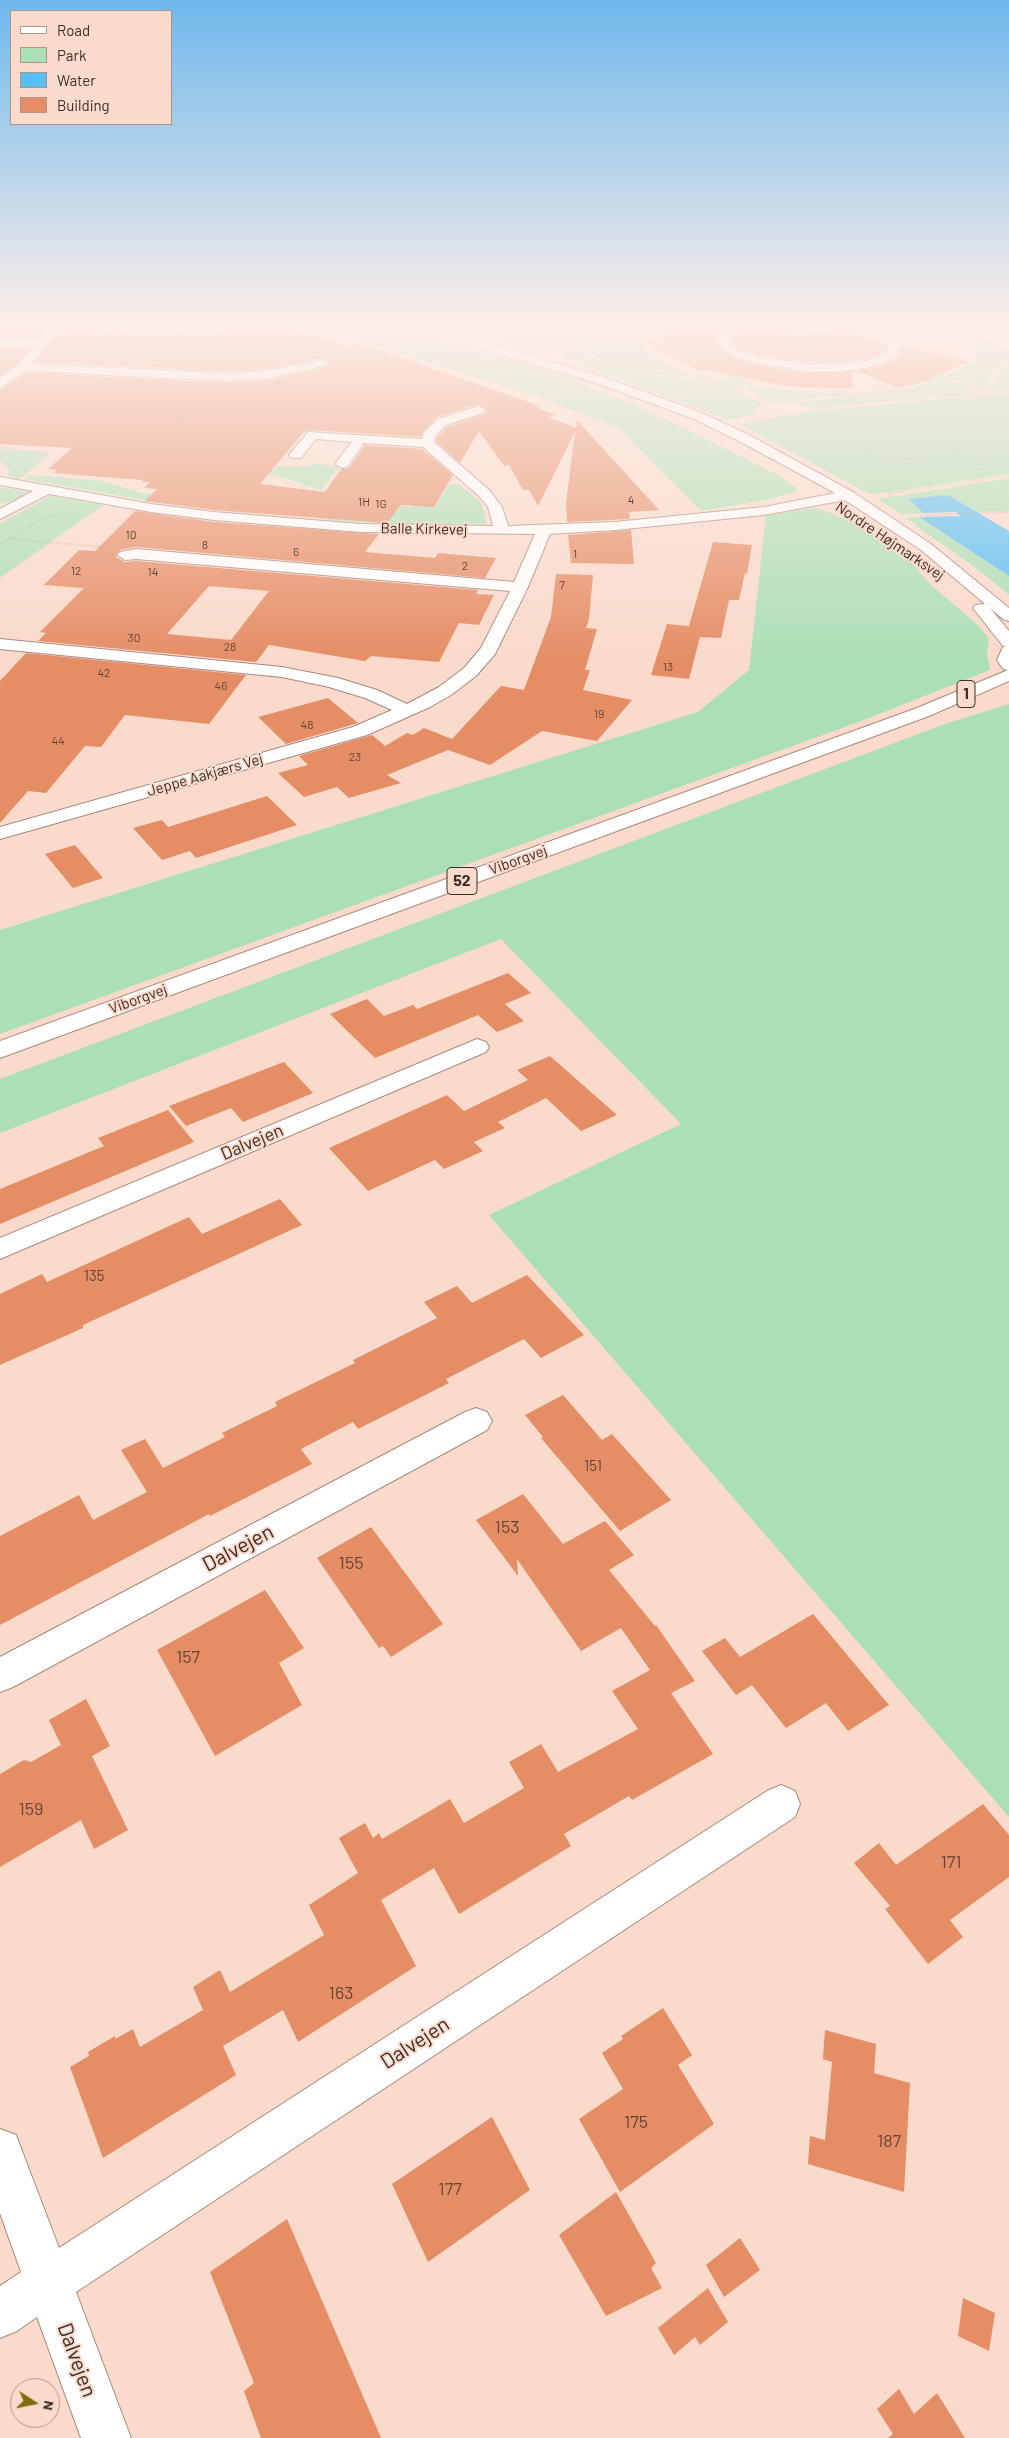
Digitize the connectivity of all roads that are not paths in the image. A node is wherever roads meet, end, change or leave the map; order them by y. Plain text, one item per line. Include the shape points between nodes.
1 (428, 436) edge
2 (724, 436) edge
3 (739, 436) edge
4 (361, 438) junction
5 (427, 443) junction
6 (296, 455) dead end
7 (342, 464) dead end
8 (0, 481) edge
9 (47, 489) junction
10 (848, 495) junction
11 (827, 499) junction
12 (2, 512) edge
13 (848, 512) dead end
14 (502, 530) junction
15 (544, 530) junction
16 (878, 530) dead end
17 (127, 554) road end
18 (520, 586) junction
19 (1009, 616) edge
20 (1009, 642) edge
21 (0, 644) edge
22 (1009, 651) edge
23 (1009, 665) edge
24 (1009, 675) edge
25 (1009, 692) edge
26 (409, 711) junction
27 (923, 712) junction
28 (0, 833) edge
29 (477, 1047) dead end
30 (0, 1050) edge
31 (0, 1249) edge
32 (476, 1421) dead end
33 (0, 1674) edge
34 (781, 1804) dead end
35 (0, 2151) edge
36 (49, 2282) junction
37 (0, 2314) edge
38 (106, 2438) edge

1 - 5 street
2 - 11 street, Nordre Højmarksvej
3 - 10 street, Nordre Højmarksvej
4 - 5 street
4 - 6 street via 313,436
4 - 7 street
5 - 14 street via 485,494 494,507
8 - 9 street, Balle Kirkevej
9 - 12 street
9 - 14 street, Balle Kirkevej via 151,508 272,522 361,528
10 - 11 street, Balle Kirkevej
10 - 19 street, Nordre Højmarksvej via 926,547
11 - 13 street, Nordre Højmarksvej
11 - 15 street, Balle Kirkevej via 732,515
14 - 15 street, Balle Kirkevej
15 - 18 street, Jeppe Aakjærs Vej
16 - 20 street, Nordre Højmarksvej via 955,585 988,615
17 - 18 street
18 - 26 street, Jeppe Aakjærs Vej via 489,650 470,672 445,691
21 - 26 street via 282,672 332,682
22 - 23 street via 1006,660
24 - 27 street, Viborgvej / 1
25 - 27 street, Viborgvej / 1
26 - 28 street, Jeppe Aakjærs Vej via 360,731
27 - 30 street, Viborgvej / 52
29 - 31 street, Dalvejen
32 - 33 street, Dalvejen
34 - 36 street, Dalvejen
35 - 36 street, Dalvejen
36 - 37 street, Dalvejen
36 - 38 street, Dalvejen

